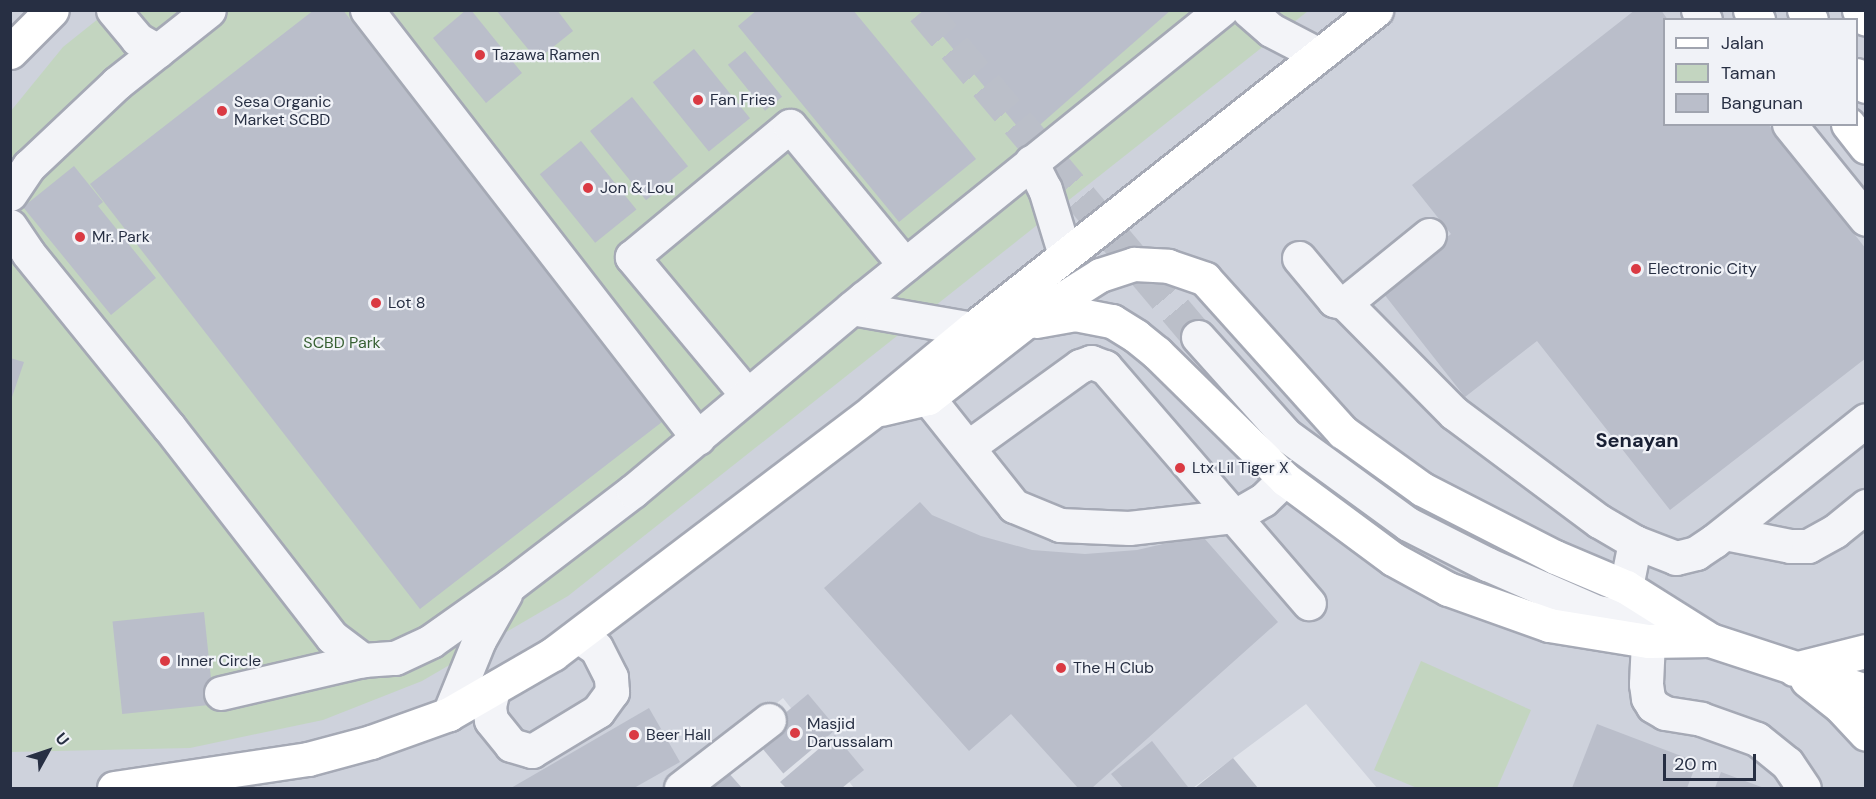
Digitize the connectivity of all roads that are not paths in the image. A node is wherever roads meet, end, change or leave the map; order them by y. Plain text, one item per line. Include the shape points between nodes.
1 (52, 10) edge
2 (113, 10) edge
3 (367, 10) edge
4 (1221, 10) edge
5 (1248, 10) edge
6 (1377, 10) edge
7 (1859, 10) edge
8 (208, 11) edge
9 (1866, 19) edge
10 (22, 32) edge
11 (158, 51) junction
12 (1319, 55) junction
13 (1791, 126) edge
14 (1850, 126) edge
15 (1866, 147) edge
16 (1031, 162) junction
17 (10, 194) edge
18 (1866, 219) edge
19 (10, 226) edge
20 (1429, 235) dead end
21 (1305, 254) dead end
22 (1065, 255) junction
23 (905, 265) junction
24 (1345, 303) junction
25 (852, 308) junction
26 (1024, 323) junction
27 (972, 329) junction
28 (1198, 337) tunnel mouth
29 (747, 395) junction
30 (928, 398) junction
31 (874, 410) junction
32 (1866, 420) edge
33 (698, 438) junction
34 (968, 447) junction
35 (1285, 479) junction
36 (1866, 506) edge
37 (1235, 516) junction
38 (1725, 533) junction
39 (1635, 543) junction
40 (510, 585) junction
41 (1626, 587) junction
42 (1309, 603) dead end
43 (1643, 630) junction
44 (578, 636) junction
45 (1710, 640) junction
46 (1866, 651) edge
47 (363, 660) junction
48 (1794, 669) junction
49 (493, 689) junction
50 (1866, 691) edge
51 (221, 693) dead end
52 (449, 714) junction
53 (769, 720) dead end
54 (1866, 734) edge
55 (114, 789) edge
56 (681, 789) edge
57 (1804, 789) edge

1 - 10 main road
2 - 11 street via 137,39
3 - 33 street
4 - 16 street
5 - 12 street via 1271,30
6 - 12 main road
7 - 9 main road
8 - 11 street
11 - 17 street via 117,83 29,166
12 - 22 main road
13 - 18 street
14 - 15 main road
16 - 22 street via 1045,189
16 - 23 street
19 - 47 street via 332,637
20 - 24 street
21 - 24 street via 1344,292
22 - 27 main road
23 - 25 street
23 - 29 street via 790,126 774,139 632,257
24 - 39 street via 1454,413 1599,521
25 - 27 street
25 - 29 street
26 - 30 main road
26 - 35 main road via 1075,314 1112,321 1157,353
26 - 41 main road via 1100,275 1134,264 1168,266 1205,279 1342,432 1422,489 1555,557
27 - 31 main road
28 - 43 street via 1286,435 1408,524 1487,564
29 - 33 street
30 - 31 main road
30 - 34 street
31 - 44 main road
32 - 38 street
33 - 40 street
34 - 37 street via 1014,506 1060,525 1129,528
34 - 37 street via 1091,362 1105,367
35 - 37 street via 1263,500
35 - 43 main road via 1393,559 1448,589 1549,625
36 - 38 street via 1808,546
37 - 42 street
38 - 39 street via 1696,553 1676,558
39 - 41 street
40 - 47 street via 431,641 395,658
40 - 52 street via 479,640
41 - 43 street
41 - 45 main road
43 - 45 main road
43 - 57 street via 1646,684 1653,706 1665,713 1701,719 1757,739 1787,763
44 - 49 main road
44 - 49 street via 596,648 611,677 612,692 598,711 532,751 511,745 491,720
45 - 48 main road
46 - 48 main road
47 - 51 street
48 - 50 main road
48 - 54 main road via 1840,706
49 - 52 main road
52 - 55 main road via 308,759
53 - 56 street

